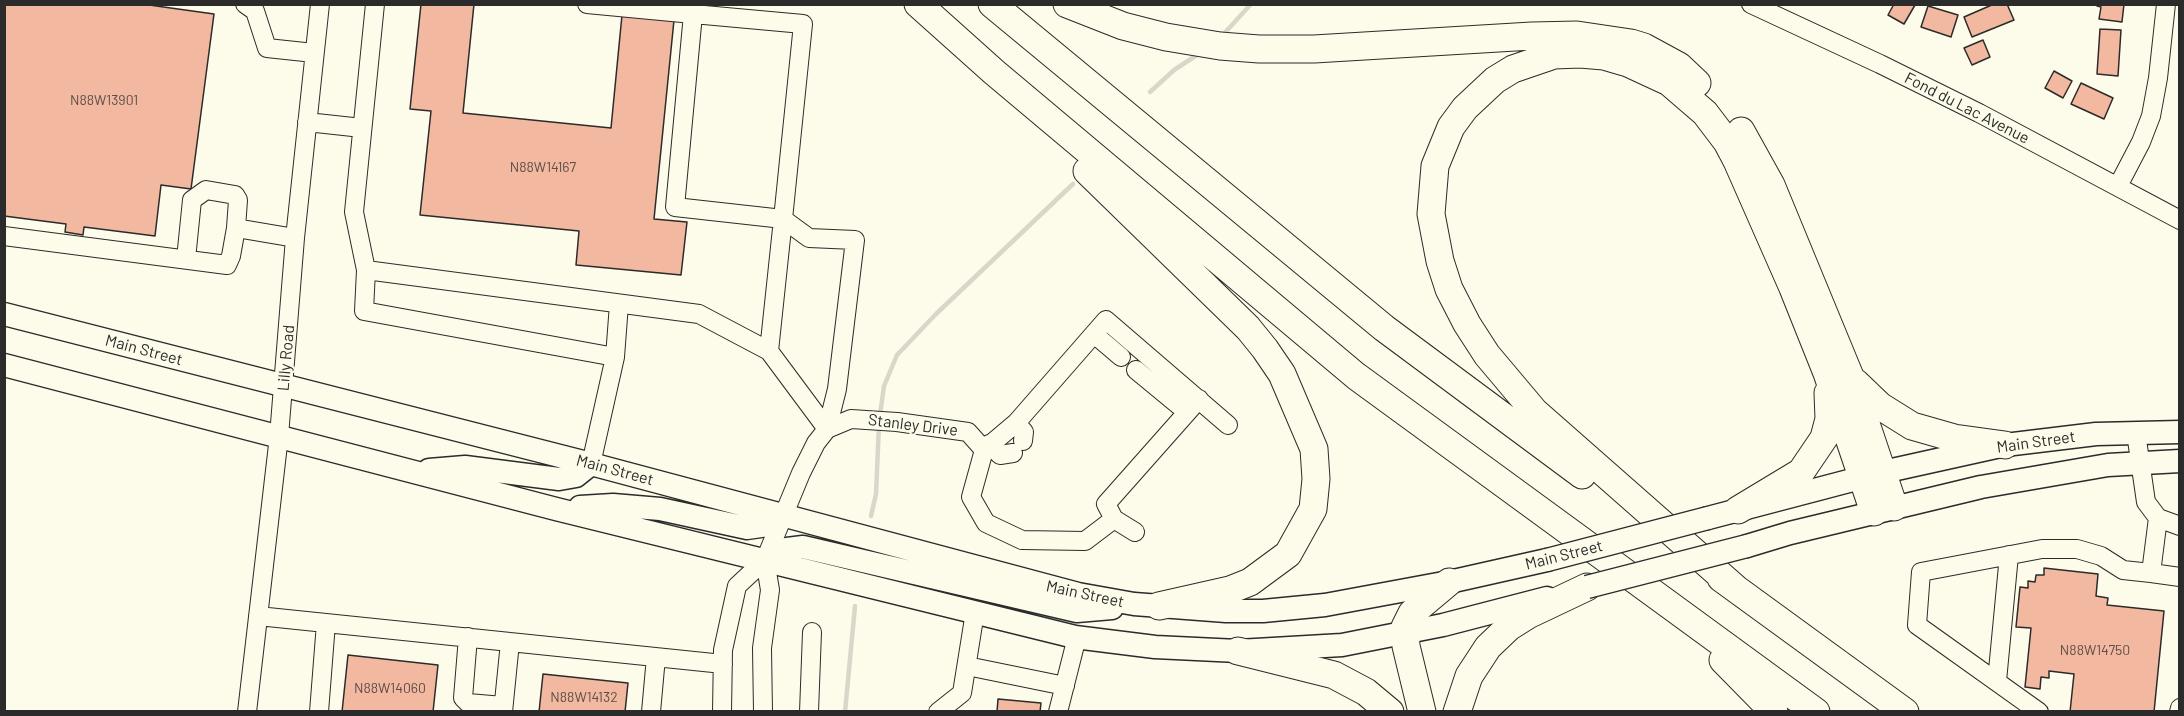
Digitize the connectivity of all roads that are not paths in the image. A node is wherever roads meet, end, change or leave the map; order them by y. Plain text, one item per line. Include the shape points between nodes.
1 (245, 4) edge
2 (320, 4) edge
3 (375, 4) edge
4 (588, 4) edge
5 (918, 4) edge
6 (992, 4) edge
7 (1067, 4) edge
8 (1751, 4) edge
9 (2166, 4) edge
10 (693, 14) junction
11 (314, 53) junction
12 (994, 72) junction
13 (307, 122) junction
14 (362, 128) junction
15 (2118, 186) junction
16 (783, 219) junction
17 (2180, 220) edge
18 (236, 228) junction
19 (4, 236) edge
20 (295, 238) junction
21 (186, 259) junction
22 (366, 270) junction
23 (619, 304) junction
24 (4, 314) edge
25 (1094, 334) junction
26 (769, 351) junction
27 (615, 357) junction
28 (1121, 357) dead end
29 (4, 365) edge
30 (1136, 370) dead end
31 (1839, 376) junction
32 (284, 386) junction
33 (1193, 405) junction
34 (1016, 423) junction
35 (1228, 425) dead end
36 (827, 429) junction
37 (2180, 432) edge
38 (2136, 433) junction
39 (279, 436) junction
40 (2005, 446) junction
41 (986, 447) junction
42 (2180, 461) edge
43 (2139, 462) junction
44 (591, 464) junction
45 (412, 472) junction
46 (1873, 475) junction
47 (556, 509) junction
48 (1738, 510) junction
49 (1884, 510) junction
50 (784, 516) junction
51 (2158, 518) junction
52 (1114, 519) junction
53 (2180, 526) edge
54 (1135, 532) dead end
55 (2008, 555) junction
56 (765, 560) junction
57 (2151, 573) junction
58 (2180, 577) edge
59 (1449, 582) junction
60 (1587, 587) junction
61 (1736, 588) junction
62 (1668, 604) junction
63 (1147, 605) junction
64 (975, 612) junction
65 (258, 615) junction
66 (326, 622) junction
67 (812, 632) dead end
68 (1404, 633) junction
69 (468, 637) junction
70 (1077, 637) junction
71 (510, 642) junction
72 (1238, 651) junction
73 (656, 657) junction
74 (723, 664) junction
75 (967, 666) junction
76 (1997, 681) junction
77 (1065, 686) junction
78 (503, 709) edge
79 (247, 711) edge
80 (319, 711) edge
81 (651, 711) edge
82 (722, 711) edge
83 (763, 711) edge
84 (809, 711) edge
85 (938, 711) edge
86 (1058, 711) edge
87 (1390, 711) edge
88 (1422, 711) edge
89 (1457, 711) edge
90 (1774, 711) edge
91 (1816, 711) edge
92 (1905, 711) edge
93 (2039, 711) edge

1 - 11 street via 255,11 267,48
2 - 11 street, Lilly Road
3 - 14 street
4 - 10 street
5 - 12 highway
6 - 61 highway via 1384,328
7 - 31 highway via 1123,26 1166,37 1258,49 1306,50 1577,35 1631,43 1665,57 1720,103 1771,185
8 - 15 street, Fond du Lac Avenue via 1969,108
9 - 15 street via 2151,116
10 - 16 street via 675,207
10 - 16 street via 803,24
11 - 13 street, Lilly Road
12 - 62 highway via 1356,376
12 - 63 highway via 1058,144 1248,328 1282,374 1314,449 1313,509 1288,554 1250,582 1230,590
13 - 14 street
13 - 20 street, Lilly Road
14 - 22 street via 354,212
15 - 17 street, Fond du Lac Avenue
16 - 26 street
16 - 36 street via 809,238 855,240 837,388
18 - 20 street
18 - 21 street via 227,264
18 - 21 street via 235,195 206,190 192,200
19 - 21 street
20 - 32 street, Lilly Road
22 - 23 street
22 - 27 street via 364,311
23 - 26 street via 699,314
23 - 27 street
24 - 32 main road, Main Street
25 - 28 street
25 - 33 street via 1106,320
25 - 34 street
26 - 36 street
27 - 44 street
29 - 39 main road, Main Street
30 - 33 street
31 - 40 highway via 1912,426 1944,436
31 - 46 highway
31 - 48 highway via 1824,438 1801,472
31 - 61 highway via 1727,142 1705,113 1669,82 1604,56 1554,55 1513,69 1495,80 1451,127 1435,166 1431,214 1442,268 1467,324 1487,355 1535,412
32 - 39 street, Lilly Road
32 - 44 main road, Main Street
33 - 35 street
33 - 52 street via 1106,504
34 - 41 street
34 - 41 street via 1024,432 1018,447 1000,455
36 - 41 street, Stanley Drive via 860,419 897,422 968,432
36 - 50 street via 801,473
37 - 38 main road, Main Street
38 - 40 main road, Main Street
38 - 43 street
39 - 45 main road, Main Street
39 - 65 street, Lilly Road
40 - 46 main road, Main Street
41 - 52 street via 971,497 986,523 1022,540 1085,541
42 - 43 main road, Main Street
43 - 49 main road, Main Street via 1981,487
43 - 51 street via 2146,501
44 - 45 main road via 576,476 560,479 465,467
44 - 50 main road, Main Street
45 - 47 main road, Main Street
46 - 48 main road, Main Street
46 - 49 highway
47 - 50 main road via 613,505 660,509 747,528 768,525
47 - 56 main road, Main Street
48 - 59 main road, Main Street, bridge
49 - 60 main road, Main Street, bridge
50 - 56 street
50 - 63 main road, Main Street via 1078,594
51 - 53 street
51 - 57 street
52 - 54 street
55 - 57 street via 2042,549 2077,549 2101,556 2123,570
55 - 76 street
55 - 76 street via 1921,572 1917,625
56 - 63 main road via 779,550 803,547 1077,611
56 - 64 main road, Main Street
56 - 74 street via 737,586
56 - 83 street via 770,590 762,648
57 - 58 street
59 - 63 main road, Main Street via 1325,605 1263,611
59 - 68 highway via 1412,613
60 - 68 main road, Main Street
60 - 89 highway via 1528,615 1488,647 1469,676
61 - 92 highway
62 - 90 highway
62 - 91 highway
64 - 70 main road, Main Street
64 - 75 street
65 - 66 street
65 - 79 street, Lilly Road
66 - 69 street
66 - 80 street
67 - 84 street
68 - 72 main road, Main Street via 1342,645
68 - 88 highway
69 - 71 street
69 - 78 street via 463,698 468,703
70 - 72 main road, Main Street via 1155,647
70 - 77 street
71 - 73 street
71 - 78 street
72 - 87 highway via 1334,675 1366,692
73 - 74 street
73 - 81 street
74 - 82 street
75 - 77 street
75 - 85 street via 962,693
76 - 93 street
77 - 86 street

